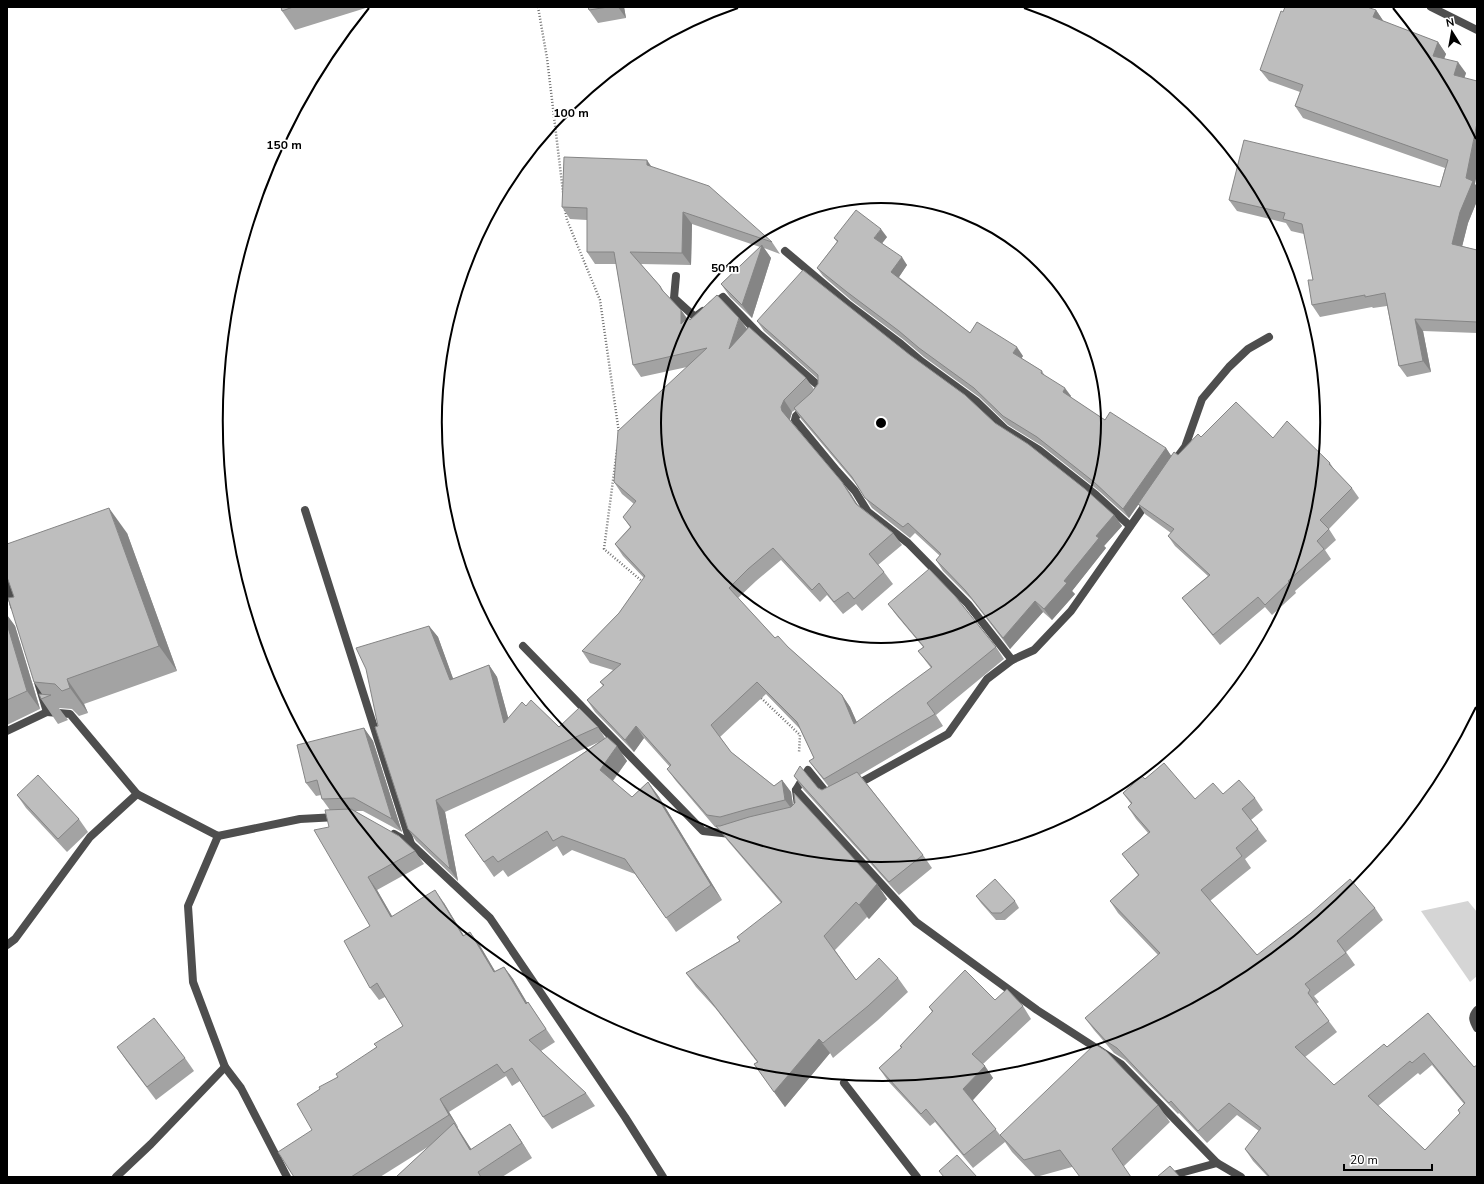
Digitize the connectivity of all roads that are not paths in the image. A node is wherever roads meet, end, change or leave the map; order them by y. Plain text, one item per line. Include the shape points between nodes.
1 (1431, 7) edge
2 (1477, 30) edge
3 (785, 251) dead end
4 (676, 276) dead end
5 (1269, 337) dead end
6 (1176, 460) edge
7 (1153, 493) edge
8 (305, 510) dead end
9 (1130, 526) junction
10 (7, 578) edge
11 (17, 616) edge
12 (523, 646) dead end
13 (1012, 660) junction
14 (36, 675) edge
15 (47, 712) junction
16 (7, 730) edge
17 (852, 787) edge
18 (796, 790) junction
19 (137, 794) junction
20 (838, 794) edge
21 (800, 816) edge
22 (347, 817) edge
23 (386, 830) edge
24 (736, 833) edge
25 (218, 836) junction
26 (411, 844) junction
27 (7, 945) edge
28 (1477, 1010) edge
29 (1477, 1028) edge
30 (225, 1067) junction
31 (844, 1083) dead end
32 (1217, 1163) junction
33 (116, 1177) edge
34 (287, 1177) edge
35 (663, 1177) edge
36 (917, 1177) edge
37 (1166, 1177) edge
38 (1241, 1177) edge

1 - 2 street
3 - 9 street via 849,305 976,401 1005,429 1045,454
4 - 13 street via 674,298 695,317 723,297 759,334 820,387 821,391 795,420 855,491 868,512 908,543 968,604
5 - 6 street via 1248,349 1202,399 1185,447
7 - 9 street
8 - 26 street
9 - 13 street via 1071,611 1034,650
10 - 11 street
12 - 24 street via 703,831 729,835
13 - 17 street via 987,680 948,734
14 - 15 street
15 - 16 street
15 - 19 street via 70,714
18 - 20 street via 808,770 831,798
18 - 21 street
18 - 32 street via 916,922 1037,1010 1121,1064
19 - 25 street
19 - 27 street via 90,837 15,939
22 - 25 street via 300,818
23 - 26 street
25 - 30 street via 188,906 193,982
26 - 35 street via 490,918
28 - 29 street via 1472,1019
30 - 33 street
30 - 34 street via 241,1088
31 - 36 street
32 - 37 street
32 - 38 street

